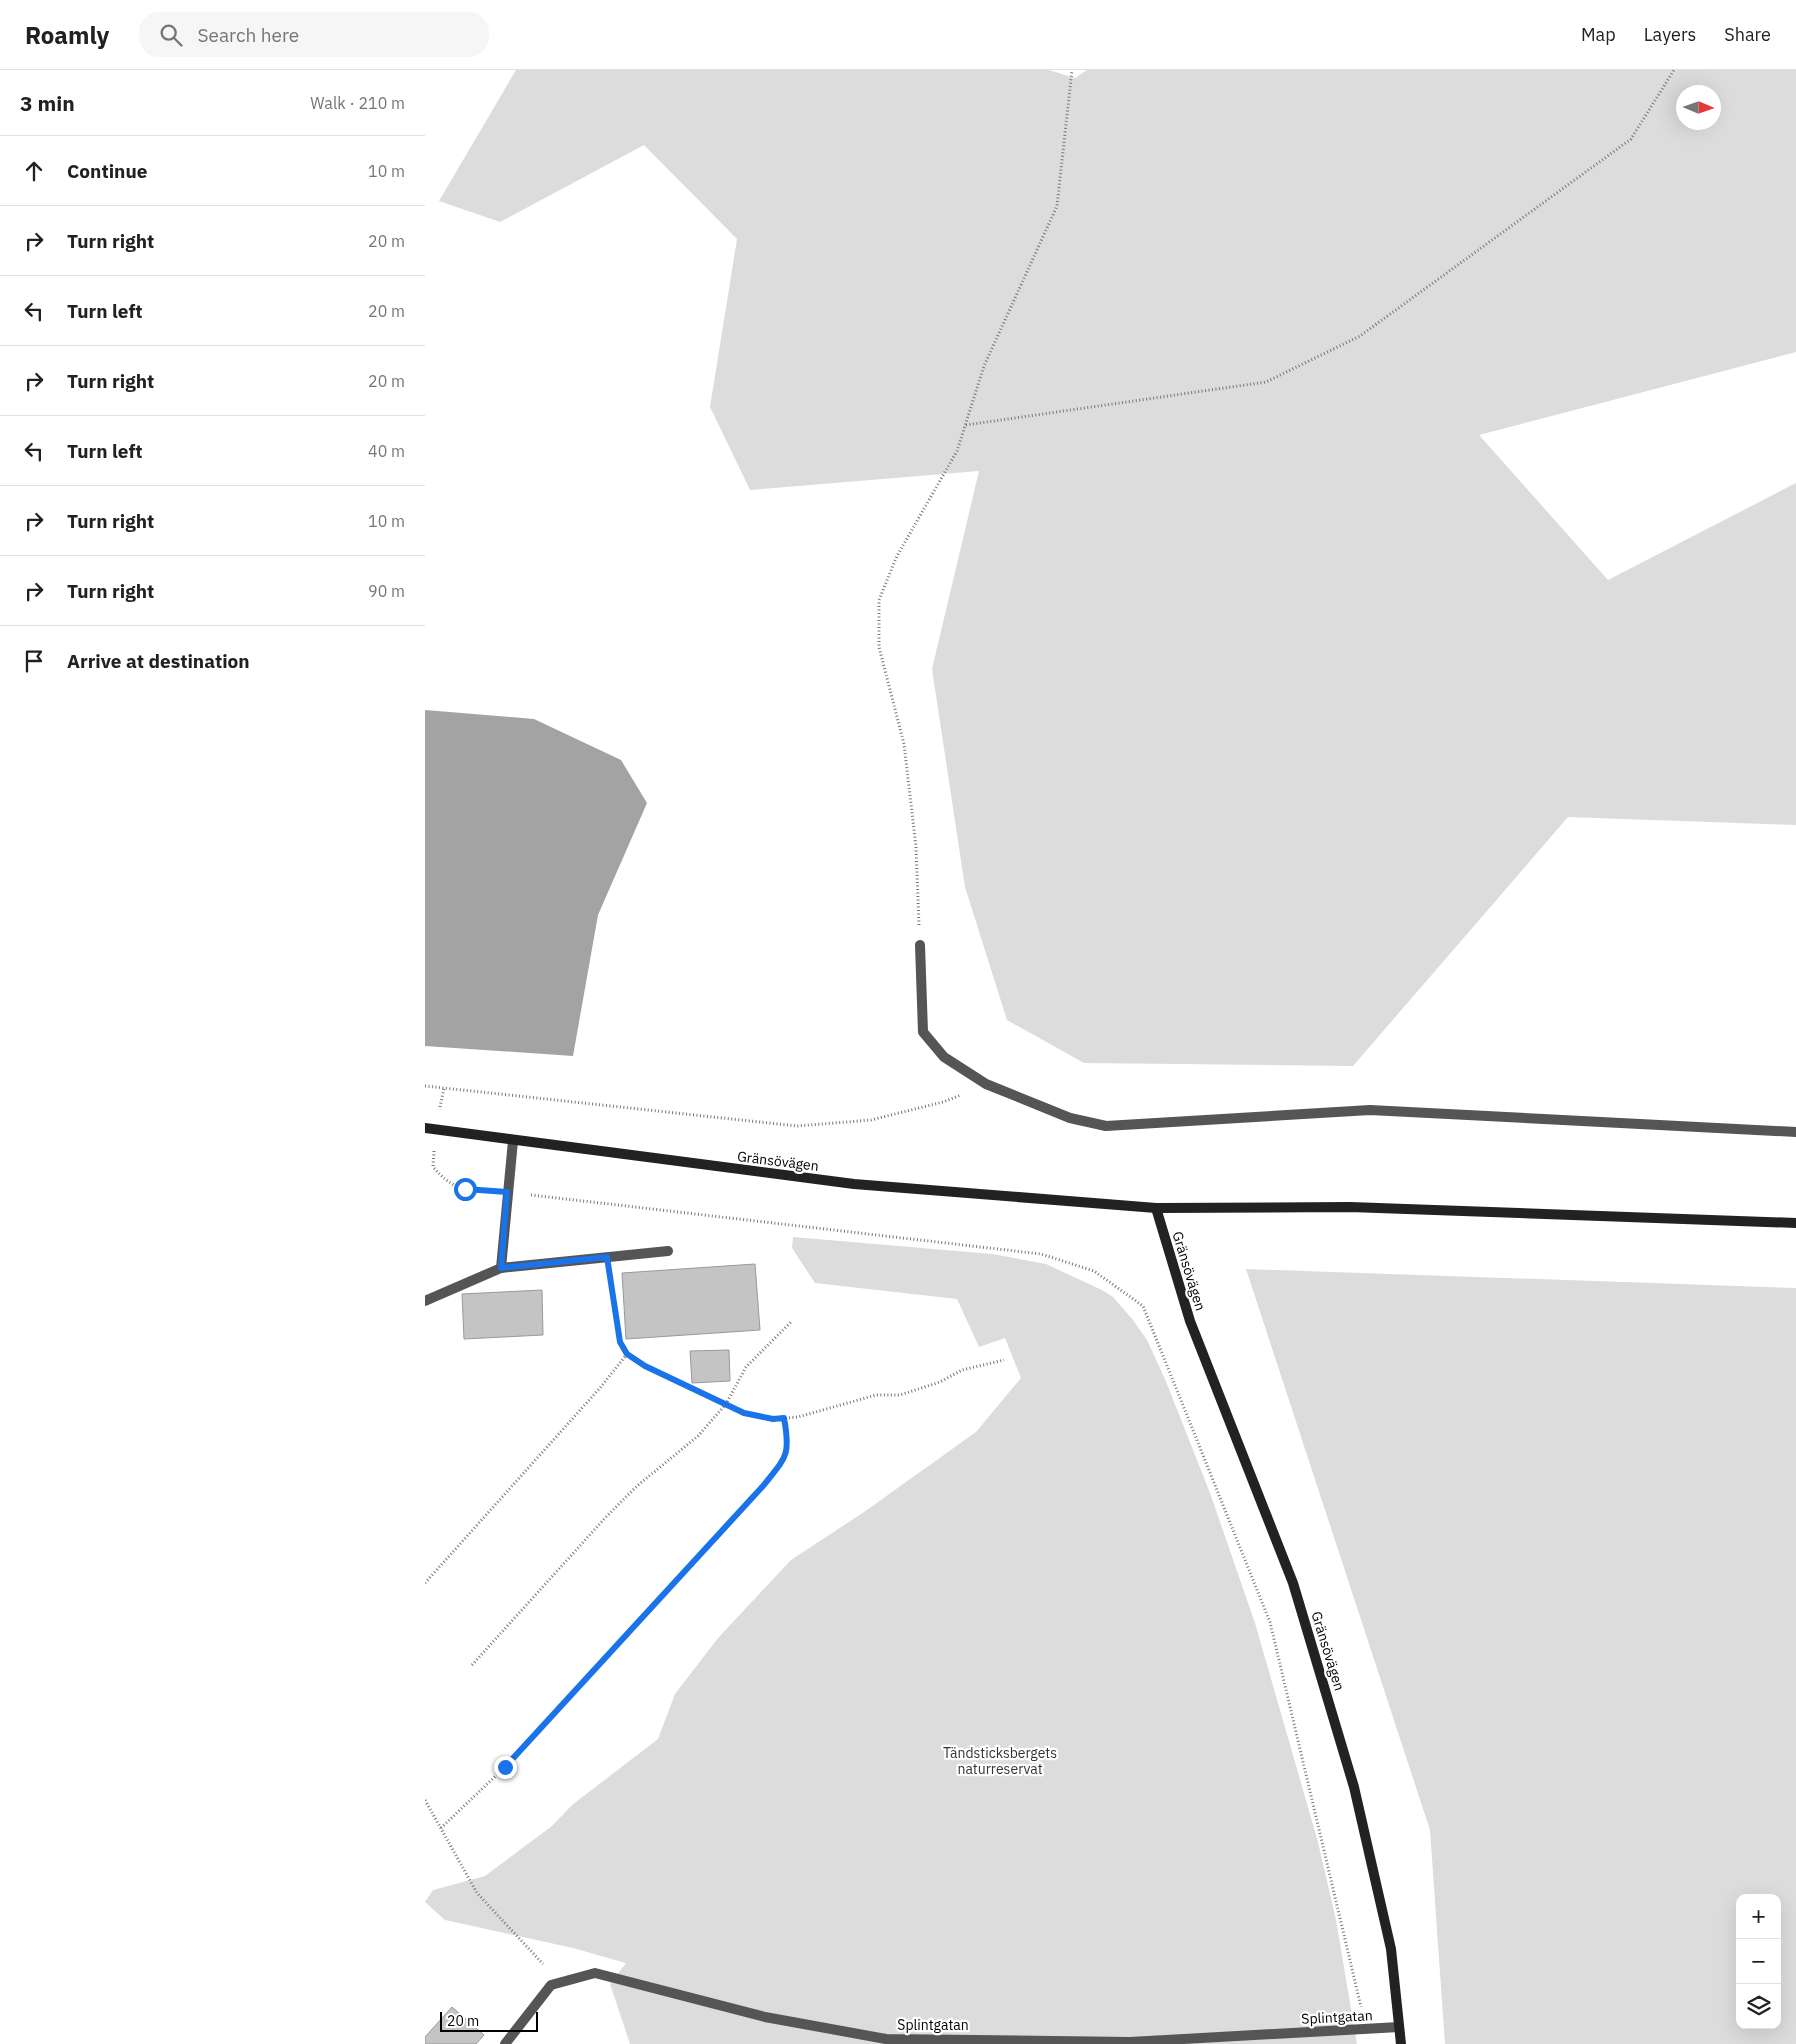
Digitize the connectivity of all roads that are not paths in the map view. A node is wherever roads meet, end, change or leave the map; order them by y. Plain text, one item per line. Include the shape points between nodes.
1 (920, 945) road end
2 (430, 1129) edge
3 (1796, 1132) edge
4 (513, 1141) junction
5 (1156, 1208) junction
6 (1796, 1223) edge
7 (668, 1251) dead end
8 (501, 1268) junction
9 (425, 1301) edge
10 (1399, 2027) junction
11 (505, 2044) edge
12 (1401, 2044) edge

1 - 3 street via 923,1032 944,1056 985,1084 1070,1118 1106,1126 1370,1110
2 - 4 street, Gränsövägen
4 - 5 street, Gränsövägen via 854,1184
4 - 8 street
5 - 6 street via 1350,1206
5 - 10 street, Gränsövägen via 1190,1321 1293,1583 1354,1787 1391,1949
7 - 8 street
8 - 9 street
10 - 11 street, Splintgatan via 1130,2042 885,2038 765,2017 595,1973 551,1984
10 - 12 street, Gränsövägen

